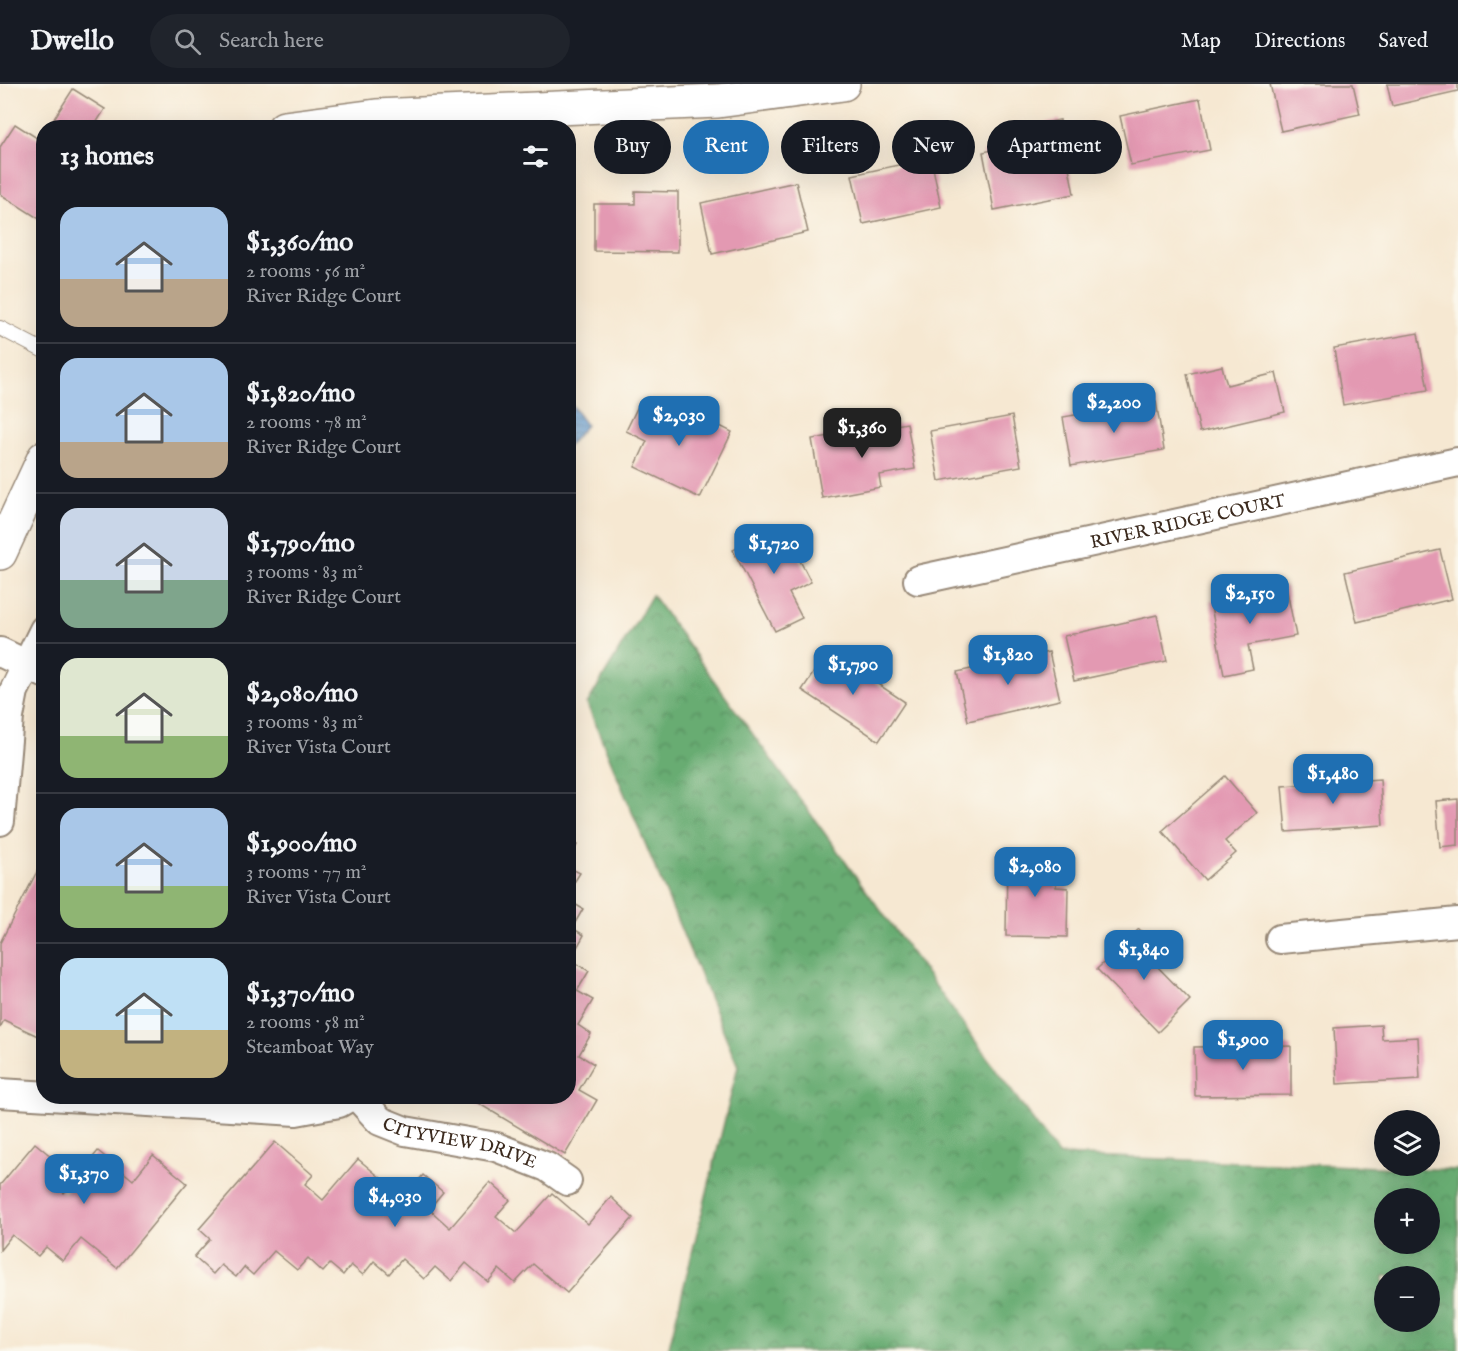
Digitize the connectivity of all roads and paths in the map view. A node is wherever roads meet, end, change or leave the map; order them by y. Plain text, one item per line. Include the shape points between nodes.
1 (843, 84) edge
2 (345, 120) edge
3 (0, 328) edge
4 (36, 347) edge
5 (1458, 462) edge
6 (36, 476) edge
7 (0, 553) edge
8 (918, 580) dead end
9 (36, 643) edge
10 (23, 663) edge
11 (0, 821) edge
12 (1458, 922) edge
13 (1280, 939) dead end
14 (0, 1093) edge
15 (36, 1094) edge
16 (207, 1104) edge
17 (334, 1104) edge
18 (365, 1104) edge
19 (567, 1181) dead end

1 - 2 street via 718,101
3 - 4 lane
5 - 8 street, RIVER RIDGE COURT
6 - 7 street
9 - 10 street
10 - 11 street via 9,717
12 - 13 street
14 - 15 street
16 - 17 street via 296,1111
18 - 19 street, CITYVIEW DRIVE via 380,1120 405,1131 496,1147 547,1167

